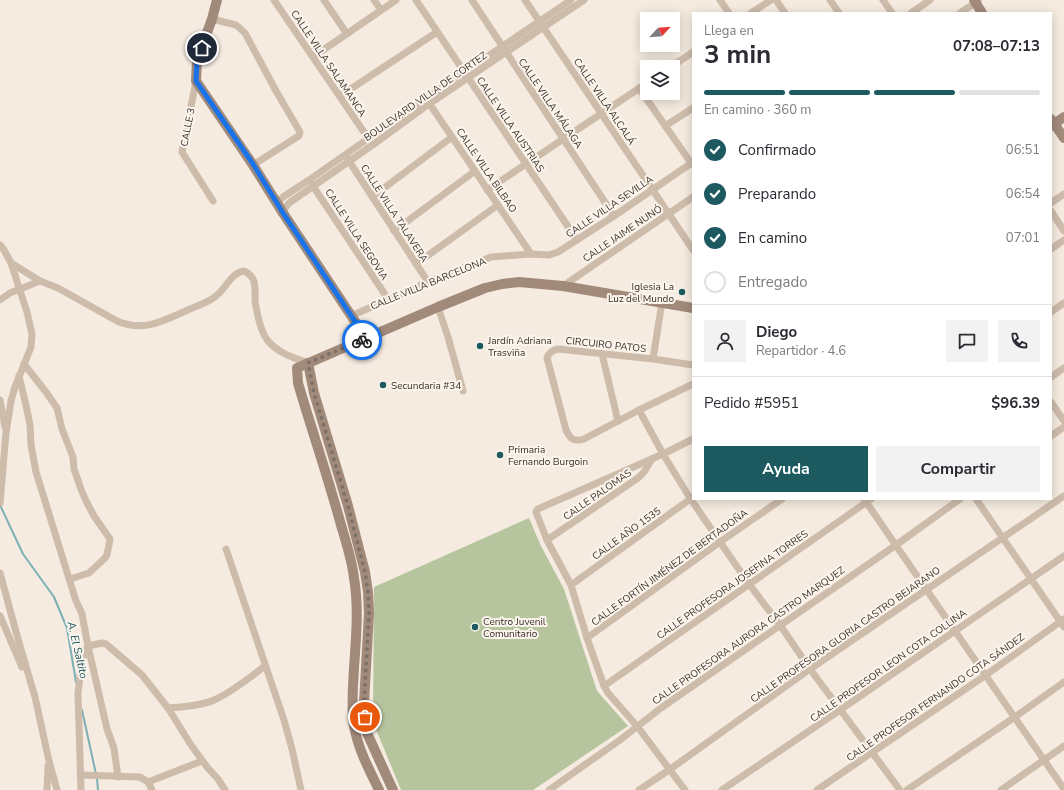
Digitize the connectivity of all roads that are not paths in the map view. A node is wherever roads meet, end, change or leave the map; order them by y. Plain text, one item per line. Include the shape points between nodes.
1 (217, 0) edge
2 (274, 0) edge
3 (324, 0) edge
4 (374, 0) edge
5 (396, 0) edge
6 (416, 0) edge
7 (472, 0) edge
8 (525, 0) edge
9 (570, 0) edge
10 (582, 0) edge
11 (720, 0) edge
12 (771, 0) edge
13 (776, 0) edge
14 (830, 0) edge
15 (884, 0) edge
16 (930, 0) edge
17 (976, 1) edge
18 (381, 10) junction
19 (728, 12) edge
20 (753, 12) edge
21 (784, 12) edge
22 (838, 12) edge
23 (891, 12) edge
24 (912, 12) edge
25 (961, 12) edge
26 (982, 12) edge
27 (212, 19) junction
28 (541, 24) junction
29 (437, 32) junction
30 (347, 34) junction
31 (504, 49) junction
32 (692, 53) edge
33 (313, 57) junction
34 (680, 61) edge
35 (466, 75) junction
36 (196, 81) junction
37 (640, 88) edge
38 (340, 96) junction
39 (648, 100) edge
40 (427, 101) junction
41 (692, 109) edge
42 (601, 114) junction
43 (1064, 117) edge
44 (1052, 123) edge
45 (665, 126) junction
46 (452, 137) junction
47 (368, 138) junction
48 (1064, 138) edge
49 (564, 139) junction
50 (347, 158) junction
51 (692, 162) edge
52 (253, 164) junction
53 (526, 164) junction
54 (475, 171) junction
55 (309, 180) junction
56 (314, 186) junction
57 (487, 190) junction
58 (652, 190) junction
59 (1064, 194) edge
60 (372, 197) junction
61 (692, 198) edge
62 (213, 201) dead end
63 (1052, 202) edge
64 (498, 205) junction
65 (281, 209) junction
66 (1052, 213) edge
67 (668, 214) junction
68 (614, 216) junction
69 (394, 230) junction
70 (1064, 231) edge
71 (577, 240) junction
72 (1064, 240) edge
73 (0, 245) edge
74 (1052, 248) edge
75 (692, 249) edge
76 (531, 254) junction
77 (11, 263) junction
78 (416, 264) junction
79 (40, 281) junction
80 (428, 282) junction
81 (563, 286) junction
82 (20, 290) junction
83 (388, 299) junction
84 (0, 300) edge
85 (662, 302) junction
86 (1064, 303) edge
87 (438, 307) junction
88 (692, 308) edge
89 (1052, 311) edge
90 (351, 316) junction
91 (366, 338) junction
92 (602, 354) junction
93 (290, 357) junction
94 (653, 359) junction
95 (308, 363) junction
96 (24, 364) junction
97 (692, 365) edge
98 (296, 368) junction
99 (1064, 368) edge
100 (19, 376) junction
101 (1052, 376) edge
102 (692, 384) edge
103 (463, 391) dead end
104 (0, 400) edge
105 (1052, 403) edge
106 (639, 410) junction
107 (618, 421) junction
108 (1064, 421) edge
109 (1064, 428) edge
110 (6, 433) junction
111 (1052, 435) edge
112 (692, 440) edge
113 (663, 454) junction
114 (652, 458) junction
115 (1064, 496) edge
116 (692, 497) edge
117 (694, 500) edge
118 (781, 500) edge
119 (867, 500) edge
120 (959, 500) edge
121 (977, 500) edge
122 (0, 503) edge
123 (348, 506) junction
124 (336, 509) junction
125 (1003, 537) junction
126 (547, 540) junction
127 (720, 542) junction
128 (896, 545) junction
129 (226, 549) dead end
130 (1064, 556) edge
131 (0, 574) edge
132 (70, 579) junction
133 (1031, 579) junction
134 (749, 584) junction
135 (571, 585) junction
136 (926, 589) junction
137 (0, 616) edge
138 (1063, 622) edge
139 (780, 625) junction
140 (955, 630) junction
141 (587, 638) junction
142 (88, 646) junction
143 (355, 659) junction
144 (367, 661) junction
145 (265, 666) junction
146 (810, 669) junction
147 (986, 675) junction
148 (1064, 682) edge
149 (604, 686) junction
150 (35, 697) junction
151 (168, 708) junction
152 (840, 710) junction
153 (1014, 717) junction
154 (637, 726) junction
155 (1064, 746) edge
156 (872, 753) junction
157 (1044, 760) junction
158 (49, 761) junction
159 (202, 761) junction
160 (670, 770) junction
161 (80, 775) junction
162 (118, 777) junction
163 (148, 782) junction
164 (1064, 789) edge
165 (47, 790) edge
166 (57, 790) edge
167 (81, 790) edge
168 (152, 790) edge
169 (225, 790) edge
170 (301, 790) edge
171 (379, 790) edge
172 (393, 790) edge
173 (549, 790) edge
174 (639, 790) edge
175 (685, 790) edge
176 (722, 790) edge
177 (817, 790) edge
178 (900, 790) edge
179 (907, 790) edge
180 (1001, 790) edge

1 - 27 street, CALLE 3
2 - 33 street, CALLE VILLA SALAMANCA
3 - 30 street
4 - 18 street
5 - 18 street
6 - 29 street, CALLE VILLA AUSTRIAS
7 - 31 street, CALLE VILLA MÁLAGA
8 - 28 street, CALLE VILLA ALCALÁ
9 - 28 street, BOULEVARD VILLA DE CORTEZ
10 - 28 street, BOULEVARD VILLA DE CORTEZ
11 - 19 street
12 - 20 street
13 - 21 street
14 - 22 street
15 - 23 street
16 - 24 street
17 - 25 street
17 - 26 street
18 - 30 street
27 - 36 street, CALLE 3 via 197,60
27 - 52 street via 236,25 245,33 300,132 299,136
28 - 31 street, BOULEVARD VILLA DE CORTEZ
28 - 42 street, CALLE VILLA ALCALÁ
29 - 35 street, CALLE VILLA AUSTRIAS
29 - 38 street
30 - 33 street
31 - 35 street, BOULEVARD VILLA DE CORTEZ
31 - 49 street, CALLE VILLA MÁLAGA
32 - 34 street
33 - 38 street, CALLE VILLA SALAMANCA
35 - 40 street, BOULEVARD VILLA DE CORTEZ
35 - 53 street, CALLE VILLA AUSTRIAS
36 - 52 street
36 - 62 street, CALLE 3 via 182,152
37 - 42 street
38 - 47 street, CALLE VILLA SALAMANCA
39 - 45 street
40 - 46 street, CALLE VILLA BILBAO
40 - 47 street, BOULEVARD VILLA DE CORTEZ
40 - 50 street, BOULEVARD VILLA DE CORTEZ via 374,144
41 - 45 street
42 - 49 street
42 - 58 street, CALLE VILLA ALCALÁ
43 - 44 street
44 - 48 street
45 - 51 street
46 - 54 street, CALLE VILLA BILBAO
46 - 60 street
47 - 50 street, BOULEVARD VILLA DE CORTEZ
49 - 53 street
49 - 68 street, CALLE VILLA MÁLAGA
50 - 55 street, BOULEVARD VILLA DE CORTEZ
50 - 56 street, BOULEVARD VILLA DE CORTEZ
50 - 60 street, CALLE VILLA TALAVERA
51 - 58 street, CALLE VILLA SEVILLA
52 - 65 street
53 - 57 street
53 - 71 street, CALLE VILLA AUSTRIAS
54 - 57 street, CALLE VILLA BILBAO
54 - 69 street
55 - 56 street, CALLE VILLA SEGOVIA
55 - 65 street, BOULEVARD VILLA DE CORTEZ via 283,196 280,200
56 - 65 street, BOULEVARD VILLA DE CORTEZ
56 - 83 street, CALLE VILLA SEGOVIA
57 - 64 street, CALLE VILLA BILBAO
58 - 67 street, CALLE VILLA ALCALÁ
58 - 68 street, CALLE VILLA SEVILLA
59 - 63 street
60 - 69 street, CALLE VILLA TALAVERA
61 - 67 street, CALLE JAIME NUNÓ
64 - 76 street, CALLE VILLA BILBAO
64 - 78 street
65 - 90 street
66 - 70 street
67 - 75 street, CALLE VILLA ALCALÁ
67 - 81 street, CALLE JAIME NUNÓ
68 - 71 street, CALLE VILLA SEVILLA
69 - 78 street, CALLE VILLA TALAVERA
71 - 76 street, CALLE VILLA SEVILLA via 554,254
72 - 74 street
73 - 77 street
76 - 80 street, CALLE VILLA BARCELONA via 491,257
77 - 79 street
77 - 82 street
78 - 80 street, CALLE VILLA TALAVERA
79 - 82 street
79 - 93 street via 65,291 126,325 148,326 216,296 237,273 244,272 250,275 254,283 255,300 264,336 273,346
80 - 83 street, CALLE VILLA BARCELONA
81 - 85 street
81 - 87 street via 519,282 502,284
82 - 84 street
82 - 96 street via 32,334 31,347
83 - 90 street, CALLE VILLA BARCELONA
85 - 88 street
85 - 94 street
86 - 89 street
87 - 91 street
87 - 103 street
90 - 91 street
91 - 95 street
92 - 94 street, CIRCUIRO PATOS
92 - 107 street
92 - 107 street, CIRCUIRO PATOS via 558,349 547,358 569,436 578,440 584,439
93 - 95 street
93 - 98 street
94 - 97 street, CIRCUIRO PATOS
95 - 98 street
95 - 123 street via 314,393
96 - 100 street
96 - 132 street via 57,408 81,489 94,516 110,539 105,558 89,573
98 - 124 street via 298,383
99 - 101 street
100 - 110 street via 11,401
100 - 132 street via 30,425 36,472
102 - 106 street, CIRCUIRO PATOS
104 - 110 street
105 - 108 street
106 - 107 street, CIRCUIRO PATOS
106 - 113 street
109 - 111 street
110 - 122 street
112 - 113 street
113 - 114 street
113 - 116 street
114 - 126 street, CALLE PALOMAS via 638,478
114 - 126 street via 538,509 536,511
115 - 125 street, CALLE PROFESORA GLORIA CASTRO BEJARANO
116 - 135 street, CALLE AÑO 1535
117 - 127 street
118 - 127 street, CALLE FORTÍN JIMÉNEZ DE BERTADOÑA
119 - 128 street
119 - 134 street, CALLE PROFESORA JOSEFINA TORRES
120 - 128 street, CALLE PROFESORA AURORA CASTRO MARQUEZ
121 - 125 street
123 - 124 street
123 - 144 street via 361,552 368,592
124 - 143 street via 355,579
125 - 133 street
125 - 136 street, CALLE PROFESORA GLORIA CASTRO BEJARANO
126 - 135 street
127 - 134 street
127 - 141 street, CALLE FORTÍN JIMÉNEZ DE BERTADOÑA
128 - 136 street
128 - 139 street, CALLE PROFESORA AURORA CASTRO MARQUEZ
129 - 145 street
130 - 133 street, CALLE PROFESOR LEON COTA COLLINA
131 - 150 street
132 - 142 street via 82,614
133 - 138 street
133 - 140 street, CALLE PROFESOR LEON COTA COLLINA
134 - 139 street
134 - 149 street, CALLE PROFESORA JOSEFINA TORRES
135 - 141 street
136 - 140 street
136 - 146 street, CALLE PROFESORA GLORIA CASTRO BEJARANO
137 - 150 street
138 - 147 street, CALLE PROFESOR FERNANDO COTA SÁNDEZ
139 - 146 street
139 - 154 street, CALLE PROFESORA AURORA CASTRO MARQUEZ
140 - 147 street
140 - 152 street, CALLE PROFESOR LEON COTA COLLINA
141 - 149 street
142 - 151 street via 102,642 106,644 142,675
142 - 161 street via 82,660 78,693
142 - 162 street via 107,730 114,748
143 - 144 street
143 - 171 street via 352,691 354,725 366,764
144 - 172 street via 364,703 367,734
145 - 151 street via 212,701
145 - 170 street via 284,720
146 - 152 street
146 - 160 street, CALLE PROFESORA GLORIA CASTRO BEJARANO
147 - 153 street
147 - 156 street, CALLE PROFESOR FERNANDO COTA SÁNDEZ
148 - 153 street
149 - 154 street
150 - 158 street
151 - 159 street
152 - 156 street
152 - 176 street, CALLE PROFESOR LEON COTA COLLINA
153 - 157 street
153 - 179 street
154 - 160 street
154 - 173 street, CALLE PROFESORA AURORA CASTRO MARQUEZ
155 - 157 street
156 - 177 street, CALLE PROFESOR FERNANDO COTA SÁNDEZ
156 - 178 street
157 - 164 street
157 - 180 street
158 - 165 street
158 - 166 street
159 - 163 street
159 - 169 street
160 - 174 street, CALLE PROFESORA GLORIA CASTRO BEJARANO
160 - 175 street
161 - 162 street
161 - 167 street
162 - 163 street via 140,777
163 - 168 street

